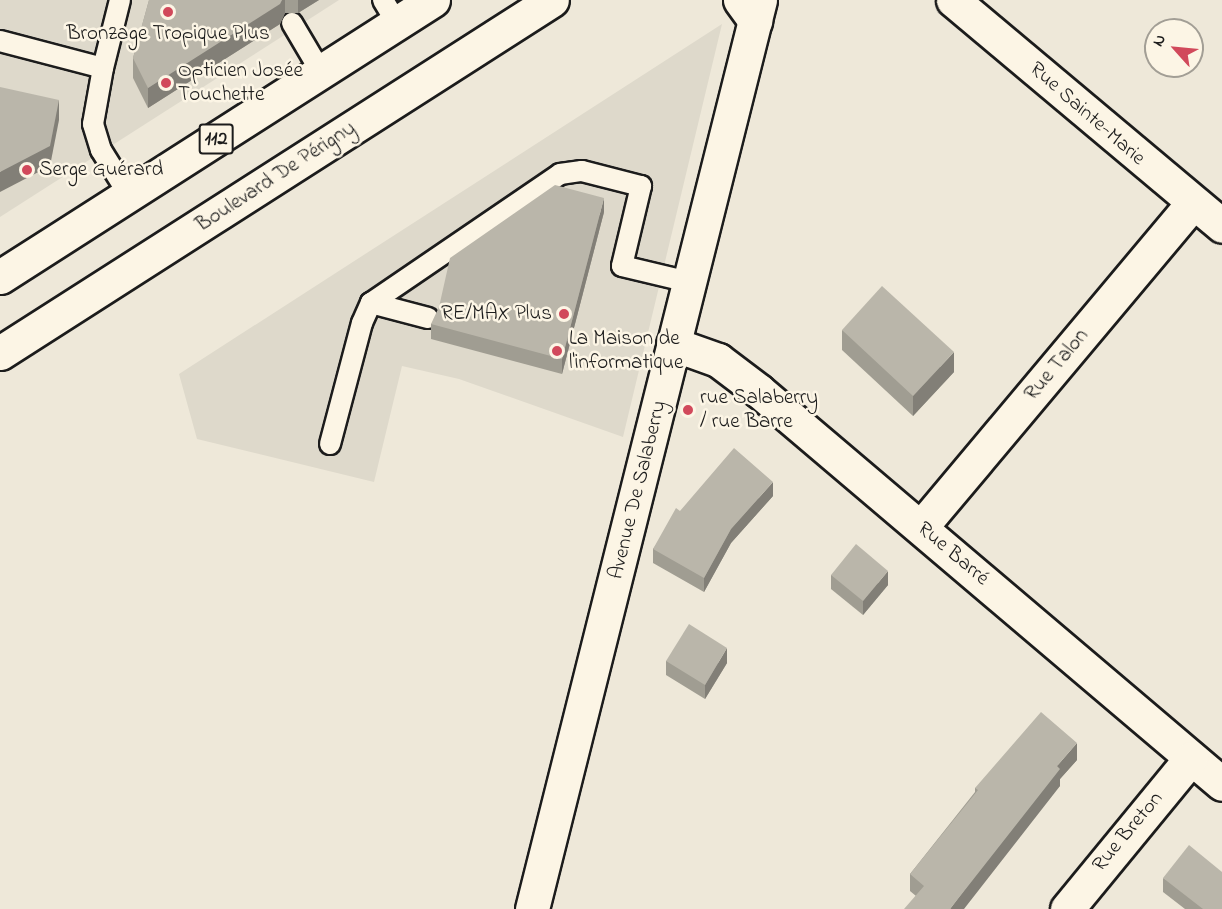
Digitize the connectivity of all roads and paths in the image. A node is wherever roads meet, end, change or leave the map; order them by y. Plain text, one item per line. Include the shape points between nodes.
1 (120, 0) edge
2 (433, 0) edge
3 (552, 0) edge
4 (953, 0) edge
5 (751, 7) edge
6 (390, 11) edge
7 (292, 23) dead end
8 (0, 41) edge
9 (103, 68) junction
10 (321, 72) junction
11 (129, 195) junction
12 (1193, 203) junction
13 (1222, 226) edge
14 (0, 277) edge
15 (689, 282) junction
16 (370, 303) junction
17 (428, 318) dead end
18 (673, 344) junction
19 (0, 353) edge
20 (330, 444) dead end
21 (921, 526) junction
22 (1191, 758) junction
23 (1222, 783) edge
24 (532, 909) edge
25 (1067, 909) edge

1 - 9 lane
2 - 6 street, 112
3 - 19 street, Boulevard De Périgny
4 - 12 street, Rue Sainte-Marie
5 - 15 street, Avenue De Salaberry
6 - 10 street, 112
7 - 10 lane
8 - 9 lane
9 - 11 lane via 93,124 101,150
10 - 11 street, 112
11 - 14 street, 112
12 - 13 street, Rue Sainte-Marie
12 - 21 street, Rue Talon
15 - 16 lane via 622,267 641,186 570,171 550,180
15 - 18 street, Avenue De Salaberry
16 - 17 lane
16 - 20 lane
18 - 21 street, Rue Barré via 718,360
18 - 24 street, Avenue De Salaberry
21 - 22 street, Rue Barré
22 - 23 street, Rue Barré
22 - 25 street, Rue Breton

